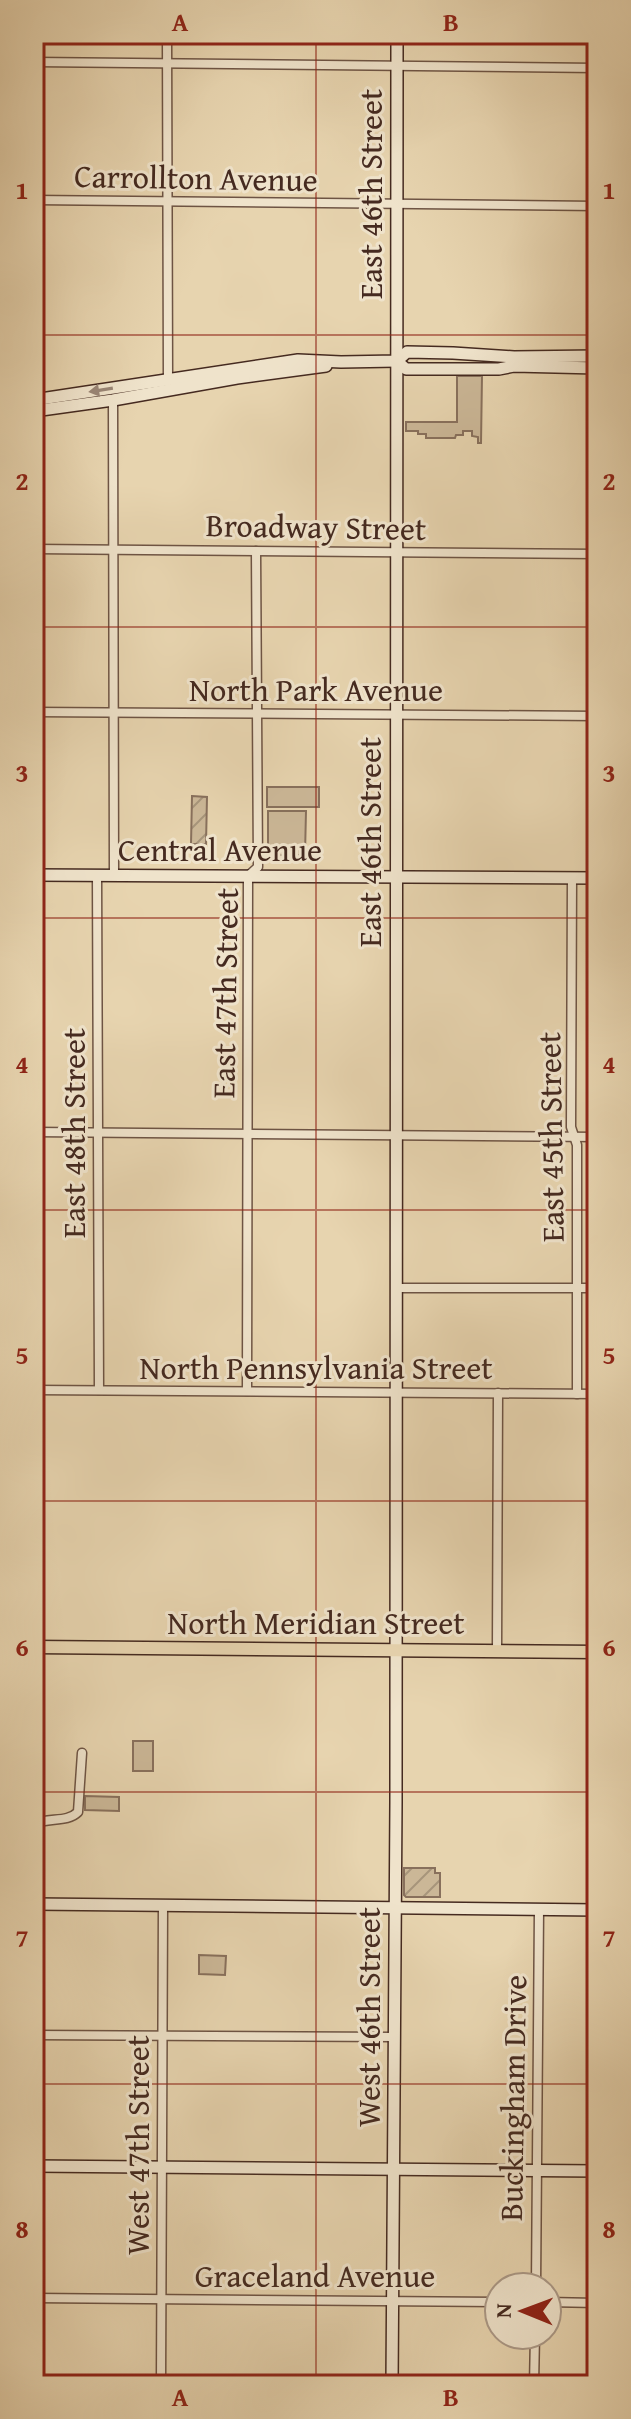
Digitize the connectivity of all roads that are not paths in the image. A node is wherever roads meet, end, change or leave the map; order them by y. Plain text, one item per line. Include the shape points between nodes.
1 (167, 34) edge
2 (397, 34) edge
3 (34, 62) edge
4 (167, 64) junction
5 (397, 67) junction
6 (597, 68) edge
7 (34, 200) edge
8 (168, 201) junction
9 (397, 204) junction
10 (597, 206) edge
11 (597, 356) edge
12 (397, 361) junction
13 (341, 362) junction
14 (597, 368) edge
15 (168, 380) junction
16 (34, 400) edge
17 (113, 400) junction
18 (34, 411) edge
19 (34, 549) edge
20 (114, 549) junction
21 (256, 551) junction
22 (396, 552) junction
23 (597, 554) edge
24 (34, 712) edge
25 (114, 713) junction
26 (256, 713) junction
27 (396, 714) junction
28 (597, 716) edge
29 (34, 875) edge
30 (97, 875) junction
31 (114, 875) junction
32 (248, 876) junction
33 (396, 877) junction
34 (572, 878) junction
35 (597, 878) edge
36 (34, 1132) edge
37 (98, 1133) junction
38 (247, 1134) junction
39 (396, 1135) junction
40 (575, 1137) junction
41 (597, 1137) edge
42 (396, 1288) junction
43 (577, 1288) junction
44 (597, 1288) edge
45 (34, 1390) edge
46 (99, 1390) junction
47 (247, 1391) junction
48 (396, 1393) junction
49 (498, 1393) junction
50 (577, 1394) junction
51 (597, 1394) edge
52 (34, 1647) edge
53 (395, 1650) junction
54 (497, 1651) junction
55 (597, 1652) edge
56 (82, 1753) dead end
57 (34, 1824) edge
58 (34, 1904) edge
59 (163, 1906) junction
60 (396, 1907) junction
61 (539, 1909) junction
62 (597, 1910) edge
63 (34, 2035) edge
64 (163, 2036) junction
65 (395, 2037) junction
66 (34, 2166) edge
67 (162, 2167) junction
68 (394, 2168) junction
69 (536, 2170) junction
70 (597, 2171) edge
71 (536, 2271) edge
72 (34, 2298) edge
73 (161, 2299) junction
74 (393, 2301) junction
75 (483, 2302) edge
76 (563, 2302) edge
77 (597, 2303) edge
78 (535, 2351) edge
79 (161, 2385) edge
80 (392, 2385) edge
81 (534, 2385) edge

1 - 4 street
2 - 5 main road, East 46th Street
3 - 4 street
4 - 5 street
4 - 8 street
5 - 6 street
5 - 9 main road, East 46th Street
7 - 8 street, Carrollton Avenue
8 - 9 street, Carrollton Avenue
8 - 15 street
9 - 10 street, Carrollton Avenue
9 - 12 main road, East 46th Street
11 - 12 main road via 407,352
12 - 13 main road
12 - 14 main road via 406,369
12 - 22 main road, East 46th Street
13 - 15 main road via 298,360
13 - 17 main road
15 -> 16 main road
17 - 18 main road
17 - 20 street
19 - 20 street, Broadway Street
20 - 21 street, Broadway Street
20 - 25 street
21 - 22 street, Broadway Street
21 - 26 street, East 47th Street
22 - 23 street, Broadway Street
22 - 27 main road, East 46th Street
24 - 25 street, North Park Avenue
25 - 26 street, North Park Avenue
25 - 31 street
26 - 27 street, North Park Avenue
26 - 32 street, East 47th Street via 258,867
27 - 28 street, North Park Avenue
27 - 33 main road, East 46th Street
29 - 30 main road, Central Avenue
30 - 31 main road, Central Avenue
30 - 37 street, East 48th Street
31 - 32 main road, Central Avenue
32 - 33 main road, Central Avenue
32 - 38 street, East 47th Street
33 - 34 main road, Central Avenue
33 - 39 main road, East 46th Street
34 - 35 main road, Central Avenue
34 - 40 street, East 45th Street
36 - 37 street
37 - 38 street
37 - 46 street, East 48th Street
38 - 39 street
38 - 47 street, East 47th Street
39 - 40 street
39 - 42 main road, East 46th Street
40 - 41 street
40 - 43 street, East 45th Street
42 - 43 street
42 - 48 main road, East 46th Street
43 - 44 street
43 - 50 street, East 45th Street
45 - 46 street, North Pennsylvania Street
46 - 47 street, North Pennsylvania Street
47 - 48 street, North Pennsylvania Street
48 - 49 street, North Pennsylvania Street
48 - 53 main road, East 46th Street
49 - 50 street, North Pennsylvania Street
49 - 54 street
50 - 51 street, North Pennsylvania Street
52 - 53 main road, North Meridian Street
53 - 54 main road, North Meridian Street
53 - 60 main road, West 46th Street
54 - 55 main road, North Meridian Street
56 - 57 street via 78,1812 70,1819
58 - 59 main road
59 - 60 main road
59 - 64 street, West 47th Street
60 - 61 main road
60 - 65 main road, West 46th Street
61 - 62 main road
61 - 69 street, Buckingham Drive
63 - 64 street
64 - 65 street
64 - 67 street, West 47th Street
65 - 68 main road, West 46th Street
66 - 67 main road
67 - 68 main road
67 - 73 street, West 47th Street
68 - 69 main road
68 - 74 main road, West 46th Street
69 - 70 main road
69 - 71 street, Buckingham Drive
72 - 73 street, Graceland Avenue
73 - 74 street, Graceland Avenue
73 - 79 street, West 47th Street
74 - 75 street, Graceland Avenue
74 - 80 main road, West 46th Street
76 - 77 street
78 - 81 street

